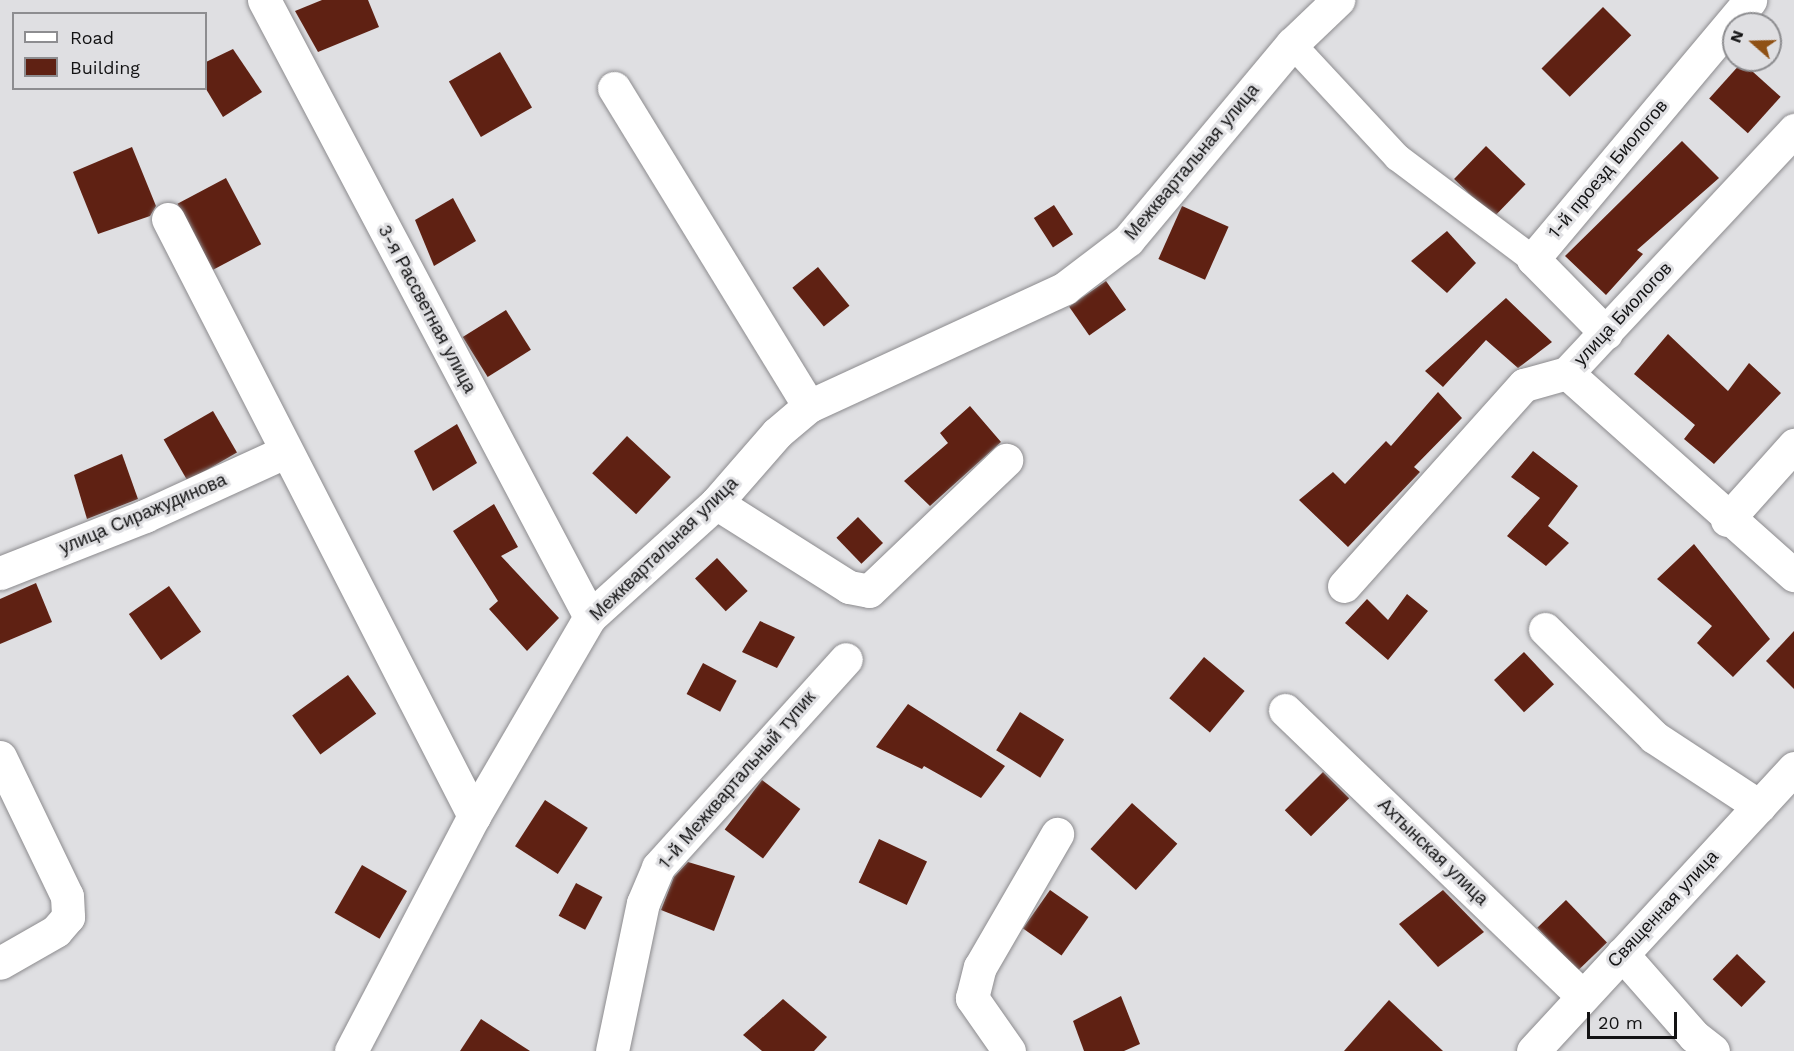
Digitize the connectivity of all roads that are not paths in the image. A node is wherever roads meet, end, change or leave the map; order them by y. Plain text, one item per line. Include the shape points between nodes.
1 (264, 0) edge
2 (1338, 0) edge
3 (1750, 0) edge
4 (1292, 44) junction
5 (614, 88) dead end
6 (1794, 130) edge
7 (168, 219) dead end
8 (1533, 259) junction
9 (1606, 333) junction
10 (1567, 373) junction
11 (809, 406) junction
12 (1794, 445) edge
13 (285, 452) junction
14 (1006, 460) dead end
15 (716, 503) junction
16 (1727, 520) junction
17 (0, 573) edge
18 (1794, 575) edge
19 (1344, 586) dead end
20 (590, 617) junction
21 (1545, 629) dead end
22 (846, 658) dead end
23 (1285, 710) dead end
24 (0, 757) edge
25 (1794, 768) edge
26 (1759, 806) junction
27 (474, 816) junction
28 (1057, 834) dead end
29 (1622, 954) junction
30 (0, 963) edge
31 (1581, 995) junction
32 (351, 1051) edge
33 (612, 1051) edge
34 (1009, 1051) edge
35 (1533, 1051) edge
36 (1713, 1051) edge

1 - 20 street, 3-я Рассветная улица
2 - 4 street, Межквартальная улица
3 - 8 street, 1-й проезд Биологов
4 - 8 street via 1397,157
4 - 11 street, Межквартальная улица via 1128,240 1065,288
5 - 11 street
6 - 9 street, улица Биологов
7 - 13 street
8 - 9 street
9 - 10 street, улица Биологов
10 - 16 street
10 - 19 street, улица Биологов via 1524,386
11 - 15 street, Межквартальная улица via 777,433
12 - 16 street
13 - 17 street, улица Сиражудинова via 145,516
13 - 27 street
14 - 15 street via 870,591 849,587
15 - 20 street, Межквартальная улица
16 - 18 street
20 - 27 street, Межквартальная улица
21 - 26 street via 1654,737
22 - 33 street, 1-й Межквартальный тупик via 658,867 643,903
23 - 31 street, Ахтынская улица
24 - 30 street via 67,896 68,916 56,931
25 - 26 street, Священная улица
26 - 29 street, Священная улица
27 - 32 street, Межквартальная улица
28 - 34 street via 980,967 972,998
29 - 31 street, Священная улица
29 - 36 street via 1694,1036
31 - 35 street, Священная улица

